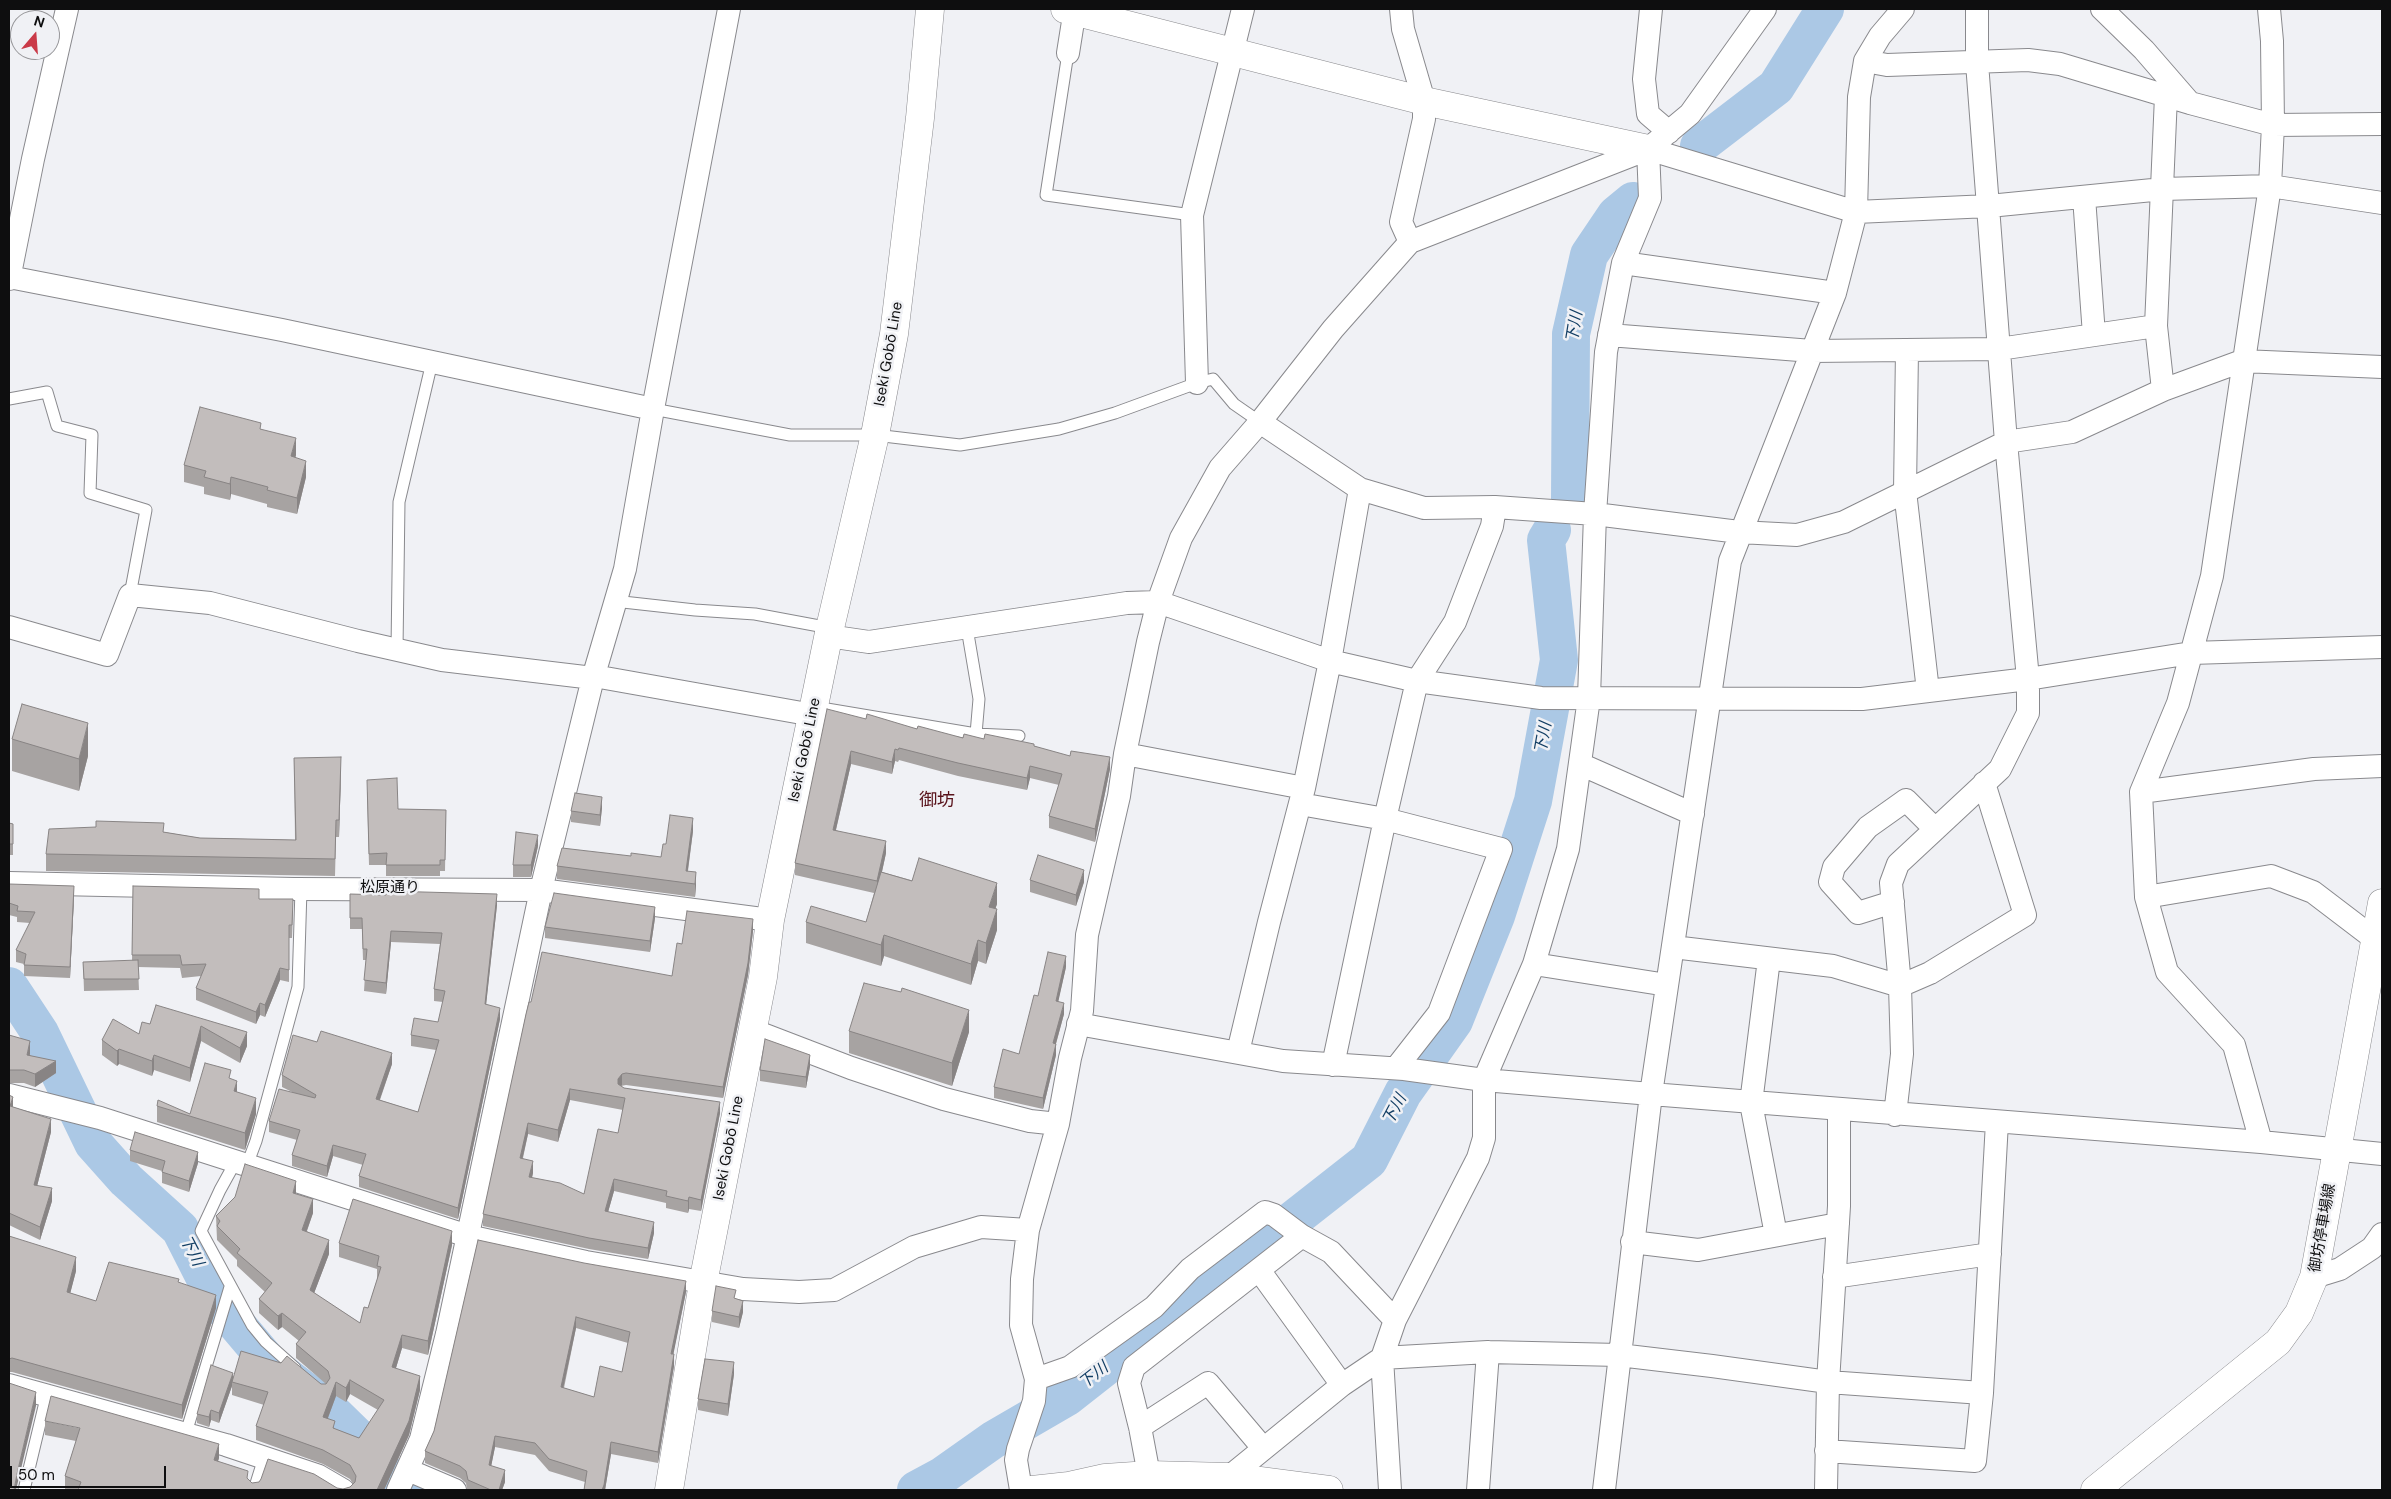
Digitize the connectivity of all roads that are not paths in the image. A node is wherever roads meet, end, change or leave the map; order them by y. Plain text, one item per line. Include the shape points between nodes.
1 (67, 9) edge
2 (729, 9) edge
3 (930, 9) edge
4 (1071, 9) edge
5 (1243, 9) edge
6 (1401, 9) edge
7 (1651, 9) edge
8 (1765, 9) edge
9 (1903, 9) edge
10 (1977, 9) edge
11 (2102, 9) edge
12 (2269, 9) edge
13 (1232, 51) junction
14 (1068, 53) joint
15 (1865, 61) junction
16 (1977, 63) junction
17 (2166, 96) junction
18 (1424, 101) junction
19 (2190, 103) junction
20 (2382, 124) edge
21 (2273, 125) junction
22 (1669, 132) junction
23 (1648, 149) junction
24 (2270, 186) junction
25 (2162, 189) junction
26 (2084, 197) junction
27 (2382, 203) edge
28 (1989, 206) junction
29 (1856, 212) junction
30 (1192, 215) junction
31 (1410, 242) junction
32 (1623, 263) junction
33 (9, 277) edge
34 (1835, 293) junction
35 (2156, 326) junction
36 (1609, 335) junction
37 (2094, 335) junction
38 (1999, 349) junction
39 (1907, 350) junction
40 (1812, 351) junction
41 (2242, 361) junction
42 (432, 362) junction
43 (2382, 367) edge
44 (1197, 383) junction
45 (2163, 390) junction
46 (9, 399) edge
47 (653, 408) junction
48 (1260, 422) junction
49 (875, 435) junction
50 (2006, 442) junction
51 (1360, 490) junction
52 (1906, 491) junction
53 (1495, 508) junction
54 (1595, 514) junction
55 (1739, 532) junction
56 (130, 595) junction
57 (614, 601) junction
58 (1158, 602) junction
59 (9, 627) edge
60 (967, 628) junction
61 (829, 632) junction
62 (2382, 646) edge
63 (397, 649) junction
64 (2191, 653) junction
65 (1330, 661) junction
66 (594, 677) junction
67 (2028, 679) junction
68 (1417, 681) junction
69 (1928, 691) junction
70 (1579, 698) junction
71 (1710, 698) junction
72 (814, 711) junction
73 (976, 734) junction
74 (1019, 736) dead end
75 (1125, 754) junction
76 (1580, 764) junction
77 (2382, 766) edge
78 (1984, 783) junction
79 (2141, 792) junction
80 (1302, 796) junction
81 (1693, 814) junction
82 (1385, 819) junction
83 (1935, 829) junction
84 (9, 883) edge
85 (301, 889) junction
86 (541, 890) junction
87 (2146, 897) junction
88 (1893, 902) junction
89 (2382, 903) edge
90 (770, 920) junction
91 (2376, 940) junction
92 (1673, 947) junction
93 (1769, 958) junction
94 (1534, 964) junction
95 (1667, 985) junction
96 (1900, 986) junction
97 (1078, 1024) junction
98 (752, 1030) junction
99 (1238, 1052) junction
100 (1333, 1065) junction
101 (1400, 1069) junction
102 (1484, 1080) junction
103 (1652, 1094) junction
104 (9, 1095) edge
105 (1751, 1103) junction
106 (1840, 1110) junction
107 (1895, 1115) junction
108 (1997, 1122) junction
109 (1058, 1124) junction
110 (2262, 1142) junction
111 (2336, 1150) junction
112 (2382, 1154) edge
113 (241, 1163) junction
114 (1838, 1224) junction
115 (1028, 1230) junction
116 (1300, 1234) junction
117 (2382, 1234) edge
118 (1776, 1235) junction
119 (468, 1236) junction
120 (1632, 1242) junction
121 (1990, 1254) junction
122 (1259, 1270) junction
123 (1834, 1277) junction
124 (2314, 1277) junction
125 (703, 1283) junction
126 (229, 1290) junction
127 (1395, 1320) junction
128 (1488, 1352) junction
129 (1619, 1356) junction
130 (1382, 1358) junction
131 (304, 1376) edge
132 (1828, 1382) junction
133 (1342, 1384) junction
134 (9, 1385) edge
135 (1035, 1390) junction
136 (1982, 1393) junction
137 (47, 1394) junction
138 (1140, 1428) junction
139 (186, 1433) junction
140 (1263, 1448) junction
141 (1826, 1451) junction
142 (264, 1458) junction
143 (408, 1470) junction
144 (1223, 1482) edge
145 (1149, 1483) edge
146 (24, 1490) edge
147 (254, 1490) edge
148 (343, 1490) edge
149 (398, 1490) edge
150 (455, 1490) edge
151 (669, 1490) edge
152 (1021, 1490) edge
153 (1032, 1490) edge
154 (1329, 1490) edge
155 (1390, 1490) edge
156 (1478, 1490) edge
157 (1604, 1490) edge
158 (1826, 1490) edge
159 (2095, 1490) edge

1 - 33 street
2 - 47 street
3 - 49 main road, Iseki Gobō Line via 894,334
4 - 13 main road
4 - 14 street
5 - 13 street
6 - 18 street via 1403,29
7 - 22 street via 1644,79 1648,114
8 - 22 street via 1690,114
9 - 15 street via 1880,36
10 - 16 street
11 - 19 street via 2144,50
12 - 21 street
13 - 18 main road
13 - 30 street
14 - 30 lane via 1046,195
15 - 16 street via 1887,65
15 - 29 street via 1859,97
16 - 17 street via 2028,60 2060,64
16 - 28 street
17 - 19 street
17 - 25 street
18 - 23 main road
18 - 31 street via 1424,119 1401,222
19 - 21 street
20 - 21 street
21 - 24 street
22 - 23 street
23 - 29 street
23 - 31 street
23 - 32 street via 1650,198
24 - 25 street
24 - 27 street
24 - 41 street
25 - 26 street
25 - 35 street
26 - 28 street
26 - 37 street
28 - 29 street
28 - 38 street
29 - 34 street
30 - 44 street
31 - 48 street via 1333,328
32 - 34 street
32 - 36 street
33 - 42 street
34 - 40 street
35 - 37 street
35 - 45 street
36 - 40 street
36 - 54 street
37 - 38 street
38 - 39 street
38 - 50 street
39 - 40 street
39 - 52 street
40 - 55 street
41 - 43 street
41 - 45 street
41 - 64 street via 2212,576
42 - 47 street
42 - 63 lane via 399,502
44 - 48 lane via 1213,379 1234,404
44 - 49 lane via 1059,430 960,445
45 - 50 street via 2072,432
46 - 56 lane via 47,392 57,426 92,435 90,493 146,510
47 - 49 lane via 790,435
47 - 57 street via 625,569
48 - 51 street
48 - 58 street via 1220,468 1181,538
49 - 61 main road, Iseki Gobō Line
50 - 52 street
50 - 67 street
51 - 53 street via 1424,508
51 - 65 street
52 - 55 street via 1844,522 1797,535
52 - 69 street
53 - 54 street
53 - 68 street via 1492,526 1455,622
54 - 55 street
54 - 70 street
55 - 71 street via 1730,561
56 - 59 street via 107,655
56 - 63 street via 210,603
57 - 61 lane via 755,614
57 - 66 street
58 - 60 street via 1127,603
58 - 65 street
58 - 75 street
60 - 61 street via 869,642
60 - 73 lane via 979,699
61 - 72 main road, Iseki Gobō Line
62 - 64 street
63 - 66 street via 442,660
64 - 67 street
64 - 79 street via 2178,703
65 - 68 street
65 - 80 street
66 - 72 street
66 - 86 street
67 - 69 street
67 - 78 street via 2028,713 2000,769
68 - 70 street via 1541,698
68 - 82 street
69 - 71 street via 1862,699
70 - 71 street
70 - 76 street
71 - 81 street
72 - 73 lane
72 - 90 main road, Iseki Gobō Line
73 - 74 lane
75 - 80 street
75 - 97 street via 1119,796 1087,935 1082,1011
76 - 81 street
76 - 94 street via 1568,849
77 - 79 street via 2314,770
78 - 83 street
78 - 96 street via 2025,915 1930,973
79 - 87 street
80 - 82 street
80 - 99 street
81 - 92 street
82 - 100 street
82 - 101 street via 1502,849 1438,1013
83 - 88 street via 1898,864 1891,883
83 - 88 street via 1906,800 1868,827 1834,867 1830,882 1858,913
84 - 85 street, 松原通り
85 - 86 street, 松原通り
85 - 113 lane via 298,987 256,1141
86 - 90 street, 松原通り
86 - 119 street
87 - 91 street via 2271,876 2313,892
87 - 110 street via 2167,972 2234,1045
88 - 96 street
89 - 91 main road, 御坊停車場線
90 - 98 main road, Iseki Gobō Line
91 - 111 main road, 御坊停車場線
92 - 93 street
92 - 95 street
93 - 96 street via 1833,966
93 - 105 street
94 - 95 street
94 - 102 street
95 - 103 street
96 - 107 street via 1902,1054
97 - 99 street
97 - 109 street
98 - 109 street via 944,1099 1030,1121
98 - 125 main road, Iseki Gobō Line via 732,1107
99 - 100 street via 1283,1061
100 - 101 street
101 - 102 street
102 - 103 street
102 - 127 street via 1484,1138 1478,1158
103 - 105 street
103 - 120 street
104 - 113 street via 100,1118
105 - 106 street
105 - 118 street
106 - 107 street
106 - 114 street
107 - 108 street
108 - 110 street
108 - 121 street
109 - 115 street
110 - 111 street
111 - 112 street
111 - 124 main road, 御坊停車場線
113 - 119 street
113 - 126 lane via 220,1190 201,1232
114 - 118 street
114 - 123 street
115 - 125 street via 981,1226 914,1247 834,1290 798,1292
115 - 135 street via 1021,1325
116 - 122 street
116 - 127 street via 1331,1252
116 - 135 street via 1265,1212 1190,1269 1154,1307
117 - 124 street via 2372,1248 2340,1269
118 - 120 street via 1698,1250
119 - 125 street
119 - 143 street via 421,1439
120 - 129 street
121 - 123 street
121 - 136 street
122 - 133 street
122 - 138 street via 1134,1367 1129,1383
123 - 132 street
124 - 159 main road, 御坊停車場線 via 2299,1313 2278,1342
125 - 151 main road, Iseki Gobō Line
126 - 131 lane via 266,1342
126 - 139 lane
127 - 130 street
128 - 129 street
128 - 130 street
128 - 156 street
129 - 132 street
129 - 157 street
130 - 133 street
130 - 155 street
132 - 136 street
132 - 141 street
133 - 140 street
134 - 137 street
135 - 152 street via 1016,1460
136 - 141 street via 1975,1461
137 - 139 street
137 - 146 lane
138 - 140 street via 1208,1383
138 - 145 street
139 - 142 street
140 - 144 street
141 - 158 street
142 - 147 lane
142 - 148 street via 319,1476
143 - 149 street
143 - 150 street
144 - 145 main road
144 - 154 main road
145 - 153 main road via 1105,1478

